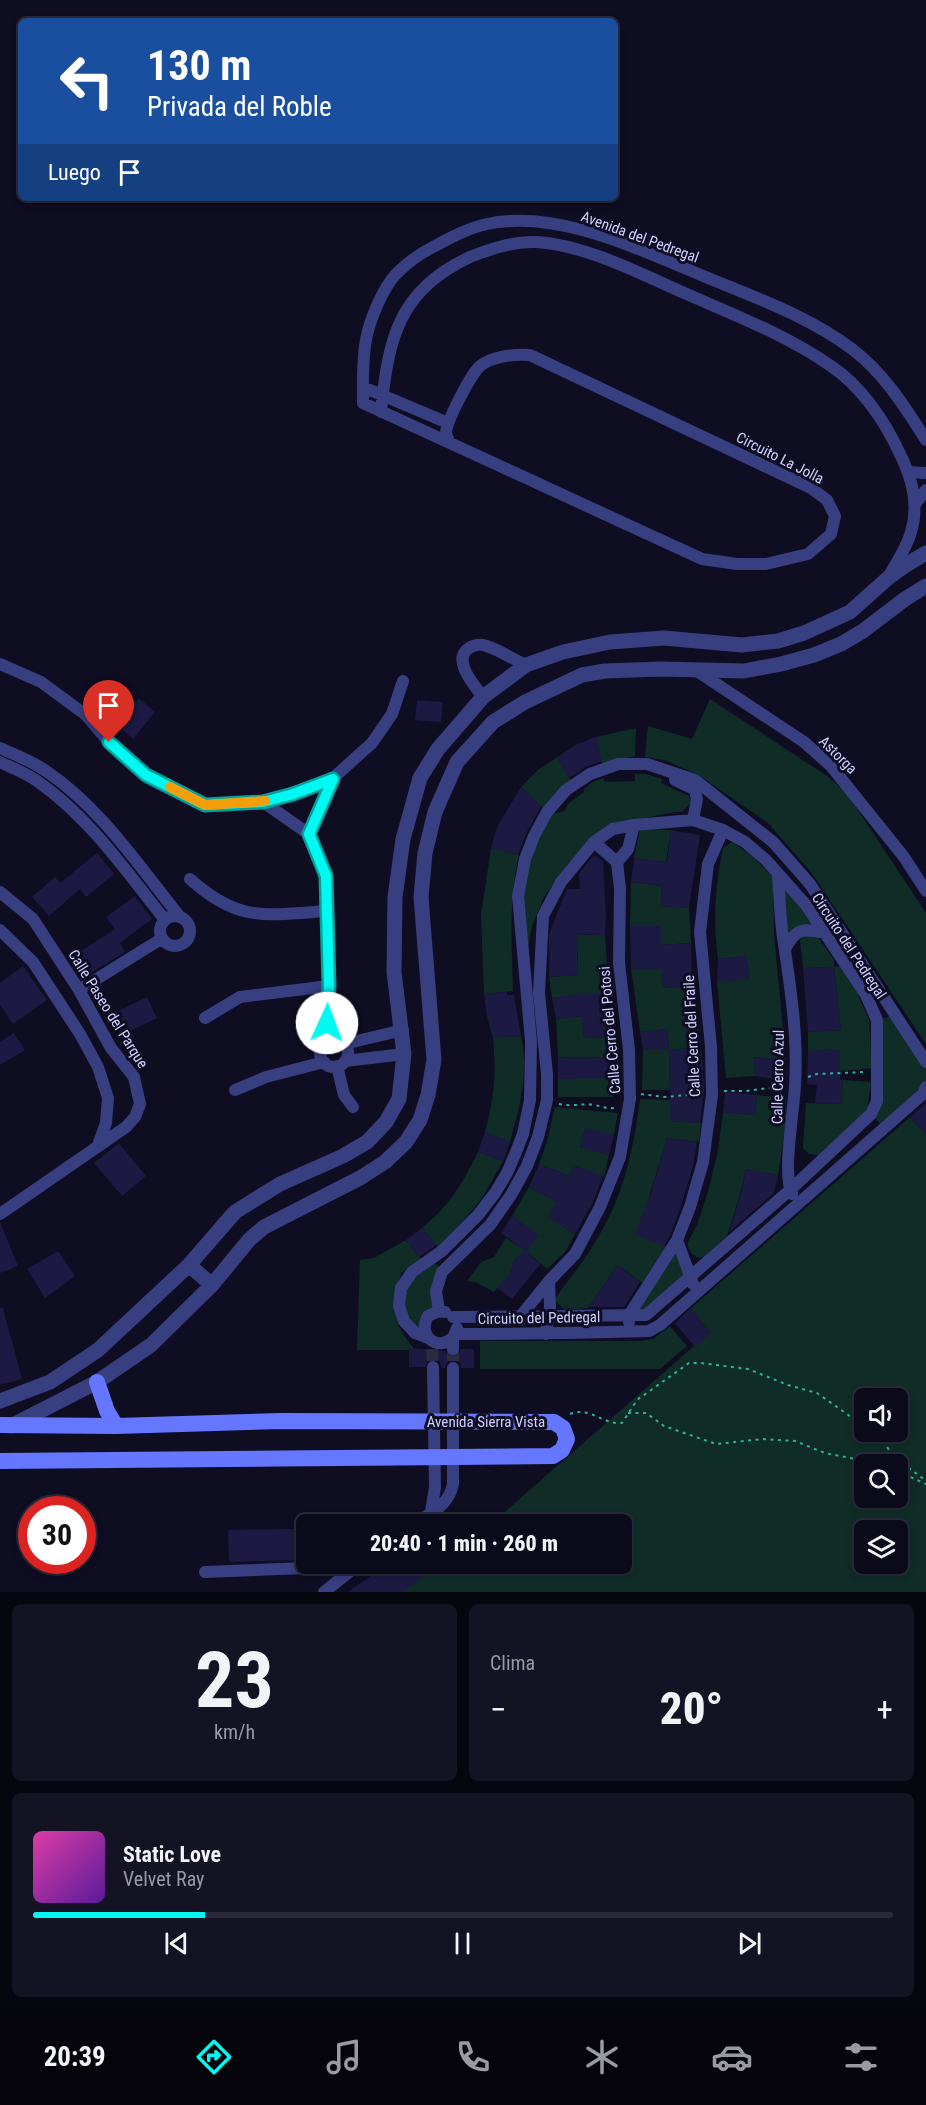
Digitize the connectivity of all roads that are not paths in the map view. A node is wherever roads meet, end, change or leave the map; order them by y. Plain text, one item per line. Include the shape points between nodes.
1 (637, 249) junction
2 (630, 269) junction
3 (363, 387) junction
4 (383, 395) junction
5 (363, 403) joint
6 (381, 412) junction
7 (448, 423) junction
8 (926, 440) edge
9 (449, 442) junction
10 (909, 472) junction
11 (926, 472) edge
12 (926, 490) edge
13 (915, 504) junction
14 (926, 553) edge
15 (888, 578) junction
16 (926, 586) edge
17 (905, 599) junction
18 (0, 664) edge
19 (526, 665) junction
20 (698, 671) junction
21 (404, 681) dead end
22 (483, 697) junction
23 (0, 748) edge
24 (438, 749) junction
25 (0, 762) edge
26 (457, 762) junction
27 (333, 779) junction
28 (566, 790) junction
29 (263, 802) junction
30 (693, 820) junction
31 (634, 825) junction
32 (723, 830) junction
33 (309, 834) junction
34 (594, 842) junction
35 (617, 862) junction
36 (778, 876) junction
37 (190, 879) dead end
38 (926, 891) edge
39 (0, 892) edge
40 (327, 911) junction
41 (180, 917) junction
42 (165, 920) junction
43 (0, 930) edge
44 (825, 933) junction
45 (161, 939) junction
46 (784, 947) junction
47 (329, 986) junction
48 (79, 990) junction
49 (205, 1018) dead end
50 (403, 1030) junction
51 (327, 1041) junction
52 (344, 1044) junction
53 (404, 1054) junction
54 (324, 1062) junction
55 (926, 1062) edge
56 (341, 1064) junction
57 (926, 1087) edge
58 (235, 1090) dead end
59 (353, 1107) dead end
60 (98, 1145) junction
61 (790, 1190) junction
62 (797, 1203) junction
63 (0, 1214) edge
64 (677, 1240) junction
65 (442, 1251) junction
66 (430, 1260) junction
67 (189, 1265) junction
68 (446, 1268) junction
69 (690, 1277) junction
70 (549, 1281) junction
71 (212, 1285) junction
72 (695, 1293) junction
73 (439, 1311) junction
74 (629, 1315) junction
75 (548, 1316) junction
76 (453, 1317) junction
77 (520, 1317) junction
78 (629, 1332) junction
79 (522, 1334) junction
80 (546, 1334) junction
81 (454, 1340) junction
82 (431, 1343) junction
83 (433, 1368) tunnel mouth
84 (453, 1368) tunnel mouth
85 (97, 1382) junction
86 (0, 1401) edge
87 (453, 1422) junction
88 (434, 1423) junction
89 (116, 1426) junction
90 (4, 1428) edge
91 (435, 1457) junction
92 (453, 1457) junction
93 (0, 1461) edge
94 (431, 1512) junction
95 (428, 1514) edge
96 (296, 1568) edge
97 (205, 1572) dead end
98 (347, 1574) edge
99 (324, 1592) edge

1 - 2 street
1 - 3 street, Avenida del Pedregal via 581,230 518,221 488,224 442,242 395,275 379,303 366,339
1 - 8 street, Avenida del Pedregal via 795,313 842,342 891,386
2 - 4 street via 566,247 536,242 487,250 467,259 429,282 404,313 387,360
2 - 10 street via 778,335 832,366 878,414
3 - 4 street
3 - 5 street, Avenida del Pedregal
4 - 6 street
4 - 7 street
5 - 6 street, Circuito La Jolla
6 - 9 street, Circuito La Jolla
7 - 9 street, Circuito La Jolla
7 - 9 street, Circuito La Jolla via 471,376 481,365 516,354 530,356 811,488 827,500 835,516 831,534 808,554 766,564 702,559
10 - 11 street
10 - 13 street
12 - 13 street
13 - 15 street via 911,533
14 - 15 street
15 - 17 street
15 - 19 street via 850,612 778,640 742,645 693,639 635,639 583,647
16 - 17 street
17 - 20 street via 863,632 814,655 744,671
18 - 29 street via 41,682 86,715 146,775 205,805
19 - 22 street
19 - 22 street via 484,645 470,647 462,660
20 - 26 street via 661,669 582,675 525,702 494,722
20 - 38 street, Astorga via 804,742 831,766 904,857
21 - 27 street via 392,714 372,743
22 - 24 street
23 - 41 street via 45,770 83,801
24 - 26 street
24 - 50 street via 420,778 403,838 395,897 394,972
25 - 42 street via 36,780 69,807 111,851
26 - 71 street via 435,812 424,864 421,897 434,1060 420,1120 406,1142 385,1162 264,1227
27 - 29 street
27 - 33 street
28 - 30 street via 607,776 646,771 694,789 697,799
28 - 55 street, Circuito del Pedregal via 590,774 618,764 647,764 695,780 773,842 792,862
28 - 65 street, Circuito del Pedregal via 547,812 534,836 520,879 520,931 532,1082 523,1134 495,1193
29 - 33 street
30 - 31 street, Circuito del Pedregal
30 - 32 street, Circuito del Pedregal
31 - 34 street, Circuito del Pedregal via 613,829
31 - 35 street via 628,849
32 - 36 street, Circuito del Pedregal via 745,842
32 - 64 street, Calle Cerro del Fraile via 708,864 700,932 712,1095 703,1162
33 - 40 street via 326,876
34 - 35 street
34 - 68 street, Circuito del Pedregal via 561,882 543,916 539,993 547,1100 538,1137 527,1166 490,1225
35 - 70 street, Calle Cerro del Potosi via 619,963 630,1099 620,1157 600,1207 575,1254
36 - 44 street, Circuito del Pedregal via 806,905
36 - 46 street, Calle Cerro Azul
37 - 40 street via 210,897 234,909 262,915
39 - 48 street, Calle Paseo del Parque via 33,919
40 - 47 street
41 - 42 street
41 - 45 street via 188,924 190,934 185,943 175,947
42 - 45 street via 159,929
43 - 60 street via 33,962 98,1067 108,1098 106,1123
44 - 46 street via 800,931
44 - 61 street, Circuito del Pedregal via 866,995 877,1020 877,1101 871,1114
45 - 48 street
46 - 61 street, Calle Cerro Azul via 794,1011 796,1084
47 - 49 street via 240,998
47 - 51 street
48 - 60 street, Calle Paseo del Parque via 111,1048 134,1077 140,1104 126,1127
50 - 52 street
50 - 53 street
51 - 52 street via 336,1039
51 - 54 street via 321,1054
52 - 56 street via 348,1052
53 - 56 street
53 - 67 street via 399,1099 386,1122 367,1142 258,1196 235,1212
54 - 56 street
54 - 58 street via 266,1077
56 - 59 street via 344,1095
57 - 62 street, Circuito del Pedregal via 923,1094
60 - 63 street, Calle Paseo del Parque
61 - 62 street, Calle Cerro Azul
61 - 69 street, Circuito del Pedregal
62 - 72 street, Circuito del Pedregal
64 - 69 street
64 - 74 street, Calle Cerro del Fraile
65 - 66 street, Circuito del Pedregal
65 - 68 street
66 - 68 street
66 - 82 street, Circuito del Pedregal via 406,1280 399,1306 408,1328
67 - 71 street
67 - 86 street via 99,1350 50,1382
68 - 73 street via 436,1292
69 - 72 street
69 - 74 street, Circuito del Pedregal via 646,1315
70 - 75 street
70 - 77 street, Calle Cerro del Potosi
71 - 85 street via 151,1345
72 - 78 street, Circuito del Pedregal via 649,1331
73 - 76 street
73 - 82 street via 425,1321
74 - 75 street, Circuito del Pedregal
74 - 78 street
75 - 77 street, Circuito del Pedregal
75 - 80 street
76 - 77 street, Circuito del Pedregal
76 - 81 street
77 - 79 street
78 - 80 street, Circuito del Pedregal
79 - 80 street, Circuito del Pedregal
79 - 81 street, Circuito del Pedregal
81 - 82 street
83 - 88 street
84 - 87 street
85 - 89 main road
85 - 90 street
87 - 88 main road, Avenida Sierra Vista
87 - 92 street
87 - 92 main road, Avenida Sierra Vista via 554,1422 563,1428 567,1439 562,1450 553,1456
88 - 89 main road, Avenida Sierra Vista via 280,1421
88 - 91 street
89 - 90 main road, Avenida Sierra Vista
91 - 92 main road, Avenida Sierra Vista
91 - 93 main road, Avenida Sierra Vista
91 - 94 street
92 - 94 street via 451,1494 447,1502
94 - 95 street
96 - 97 street
98 - 99 street

